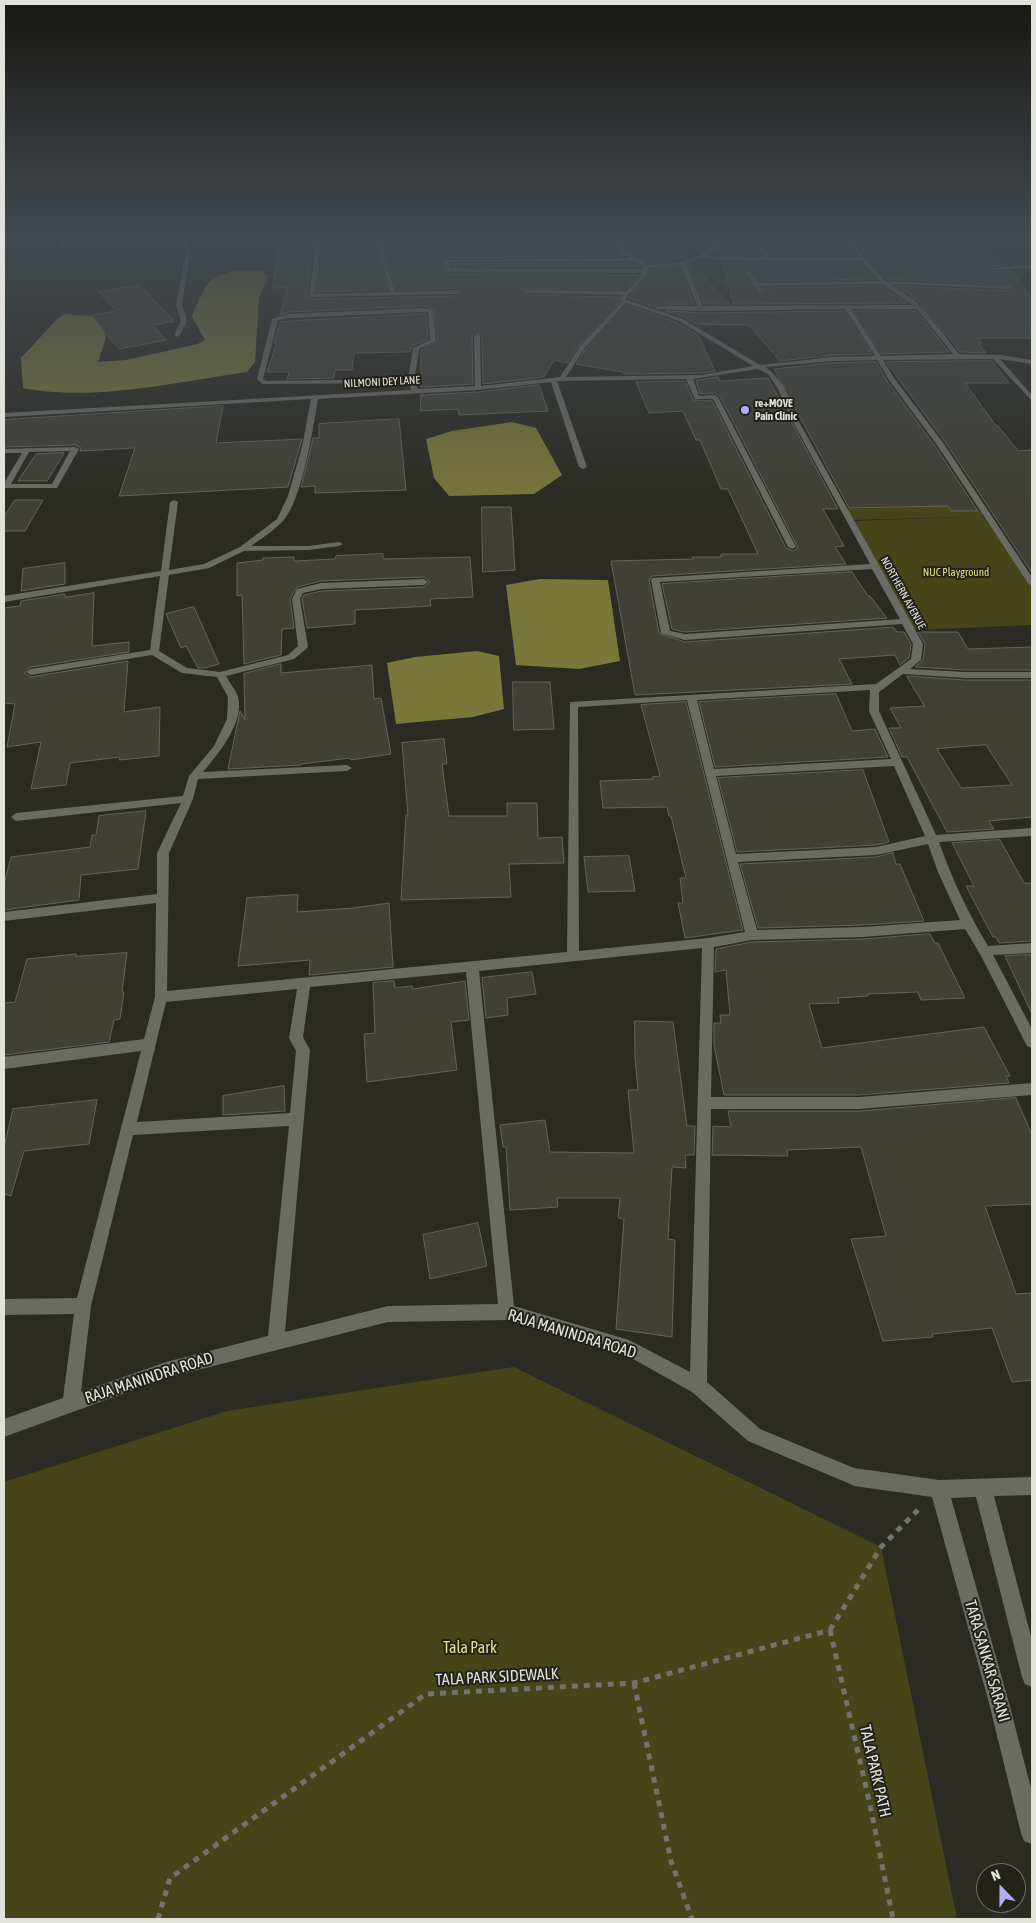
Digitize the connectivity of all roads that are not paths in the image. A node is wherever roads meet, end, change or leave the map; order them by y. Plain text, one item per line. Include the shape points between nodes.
1 (181, 327) edge
2 (273, 327) edge
3 (432, 327) edge
4 (598, 327) edge
5 (692, 327) edge
6 (860, 327) edge
7 (935, 327) edge
8 (177, 335) dead end
9 (476, 336) dead end
10 (957, 356) junction
11 (878, 357) junction
12 (995, 357) junction
13 (1032, 362) edge
14 (760, 367) junction
15 (689, 378) junction
16 (562, 379) junction
17 (553, 380) junction
18 (411, 381) junction
19 (478, 388) junction
20 (415, 391) junction
21 (315, 396) junction
22 (1032, 399) edge
23 (4, 415) edge
24 (27, 450) junction
25 (4, 451) edge
26 (583, 467) dead end
27 (5, 486) edge
28 (174, 502) dead end
29 (340, 544) dead end
30 (792, 547) dead end
31 (243, 549) junction
32 (875, 566) junction
33 (165, 573) junction
34 (424, 582) dead end
35 (1032, 583) edge
36 (4, 599) edge
37 (905, 621) junction
38 (154, 652) junction
39 (901, 671) junction
40 (32, 672) dead end
41 (220, 675) junction
42 (1032, 676) edge
43 (878, 687) junction
44 (691, 697) junction
45 (896, 762) junction
46 (347, 768) dead end
47 (711, 773) junction
48 (194, 776) junction
49 (188, 799) junction
50 (16, 817) dead end
51 (1032, 832) edge
52 (932, 839) junction
53 (731, 858) junction
54 (162, 898) junction
55 (4, 916) edge
56 (968, 924) junction
57 (752, 935) junction
58 (708, 943) junction
59 (1032, 948) edge
60 (985, 951) junction
61 (573, 957) junction
62 (472, 966) junction
63 (304, 984) junction
64 (161, 997) junction
65 (1032, 1042) edge
66 (149, 1044) junction
67 (4, 1063) edge
68 (1032, 1089) edge
69 (705, 1103) junction
70 (296, 1119) junction
71 (128, 1129) junction
72 (83, 1306) junction
73 (4, 1307) edge
74 (507, 1312) junction
75 (276, 1342) junction
76 (698, 1386) junction
77 (71, 1404) junction
78 (4, 1428) edge
79 (1032, 1486) edge
80 (983, 1488) junction
81 (938, 1489) junction
82 (1032, 1677) edge
83 (1032, 1833) edge

1 - 8 street
2 - 18 street via 260,379 264,383
3 - 18 street via 433,341 416,348
4 - 16 street via 569,364
5 - 14 street, NORTHERN AVENUE
6 - 11 street
7 - 10 street
9 - 19 street
10 - 11 street, NILMONI DEY LANE
10 - 12 street, NILMONI DEY LANE
11 - 14 street, NILMONI DEY LANE
11 - 35 street
12 - 13 street, NILMONI DEY LANE
12 - 22 street
14 - 15 street, NILMONI DEY LANE
14 - 32 street, NORTHERN AVENUE via 770,373 781,389
15 - 16 street, NILMONI DEY LANE
15 - 30 street via 697,398 715,397
16 - 17 street, NILMONI DEY LANE
17 - 19 street, NILMONI DEY LANE
17 - 26 street
18 - 20 street
19 - 20 street, NILMONI DEY LANE
20 - 21 street, NILMONI DEY LANE
21 - 23 street, NILMONI DEY LANE
21 - 31 street via 306,447 292,496 280,520
24 - 25 street
24 - 27 street
24 - 27 street via 75,449 54,486
28 - 33 street
29 - 31 street
31 - 33 street via 206,566
32 - 37 street, NORTHERN AVENUE
32 - 37 street via 655,580 666,633 685,637
33 - 36 street
33 - 38 street
34 - 41 street via 321,586 300,591 296,599 303,647 291,656
37 - 39 street, NORTHERN AVENUE via 918,644 916,660
38 - 40 street
38 - 41 street via 185,671
39 - 42 street
39 - 43 street, NORTHERN AVENUE
41 - 48 street via 234,697 232,720 218,747
43 - 44 street
43 - 45 street via 874,692 874,711
44 - 47 street
44 - 61 street via 573,704
45 - 47 street
45 - 52 street
46 - 48 street
47 - 53 street
48 - 49 street
49 - 50 street
49 - 54 street via 163,853
51 - 52 street
52 - 53 street via 876,851
52 - 56 street
53 - 57 street
54 - 55 street
54 - 64 street
56 - 57 street via 863,932
56 - 60 street
57 - 58 street
58 - 61 street
58 - 69 street
59 - 60 street
60 - 65 street
61 - 62 street
62 - 63 street
62 - 74 street
63 - 64 street
63 - 70 street via 296,1038 303,1050
64 - 66 street
66 - 67 street
66 - 71 street
68 - 69 street via 858,1103
69 - 76 street
70 - 71 street
70 - 75 street
71 - 72 street
72 - 73 street
72 - 77 street
74 - 75 street, RAJA MANINDRA ROAD via 388,1314
74 - 76 street, RAJA MANINDRA ROAD via 629,1348
75 - 77 street, RAJA MANINDRA ROAD via 166,1370
76 - 81 street, RAJA MANINDRA ROAD via 754,1435 854,1477
77 - 78 street, RAJA MANINDRA ROAD
79 - 80 street, RAJA MANINDRA ROAD
80 - 81 street, RAJA MANINDRA ROAD
80 - 82 street
81 - 83 street, TARA SANKAR SARANI via 1000,1703

